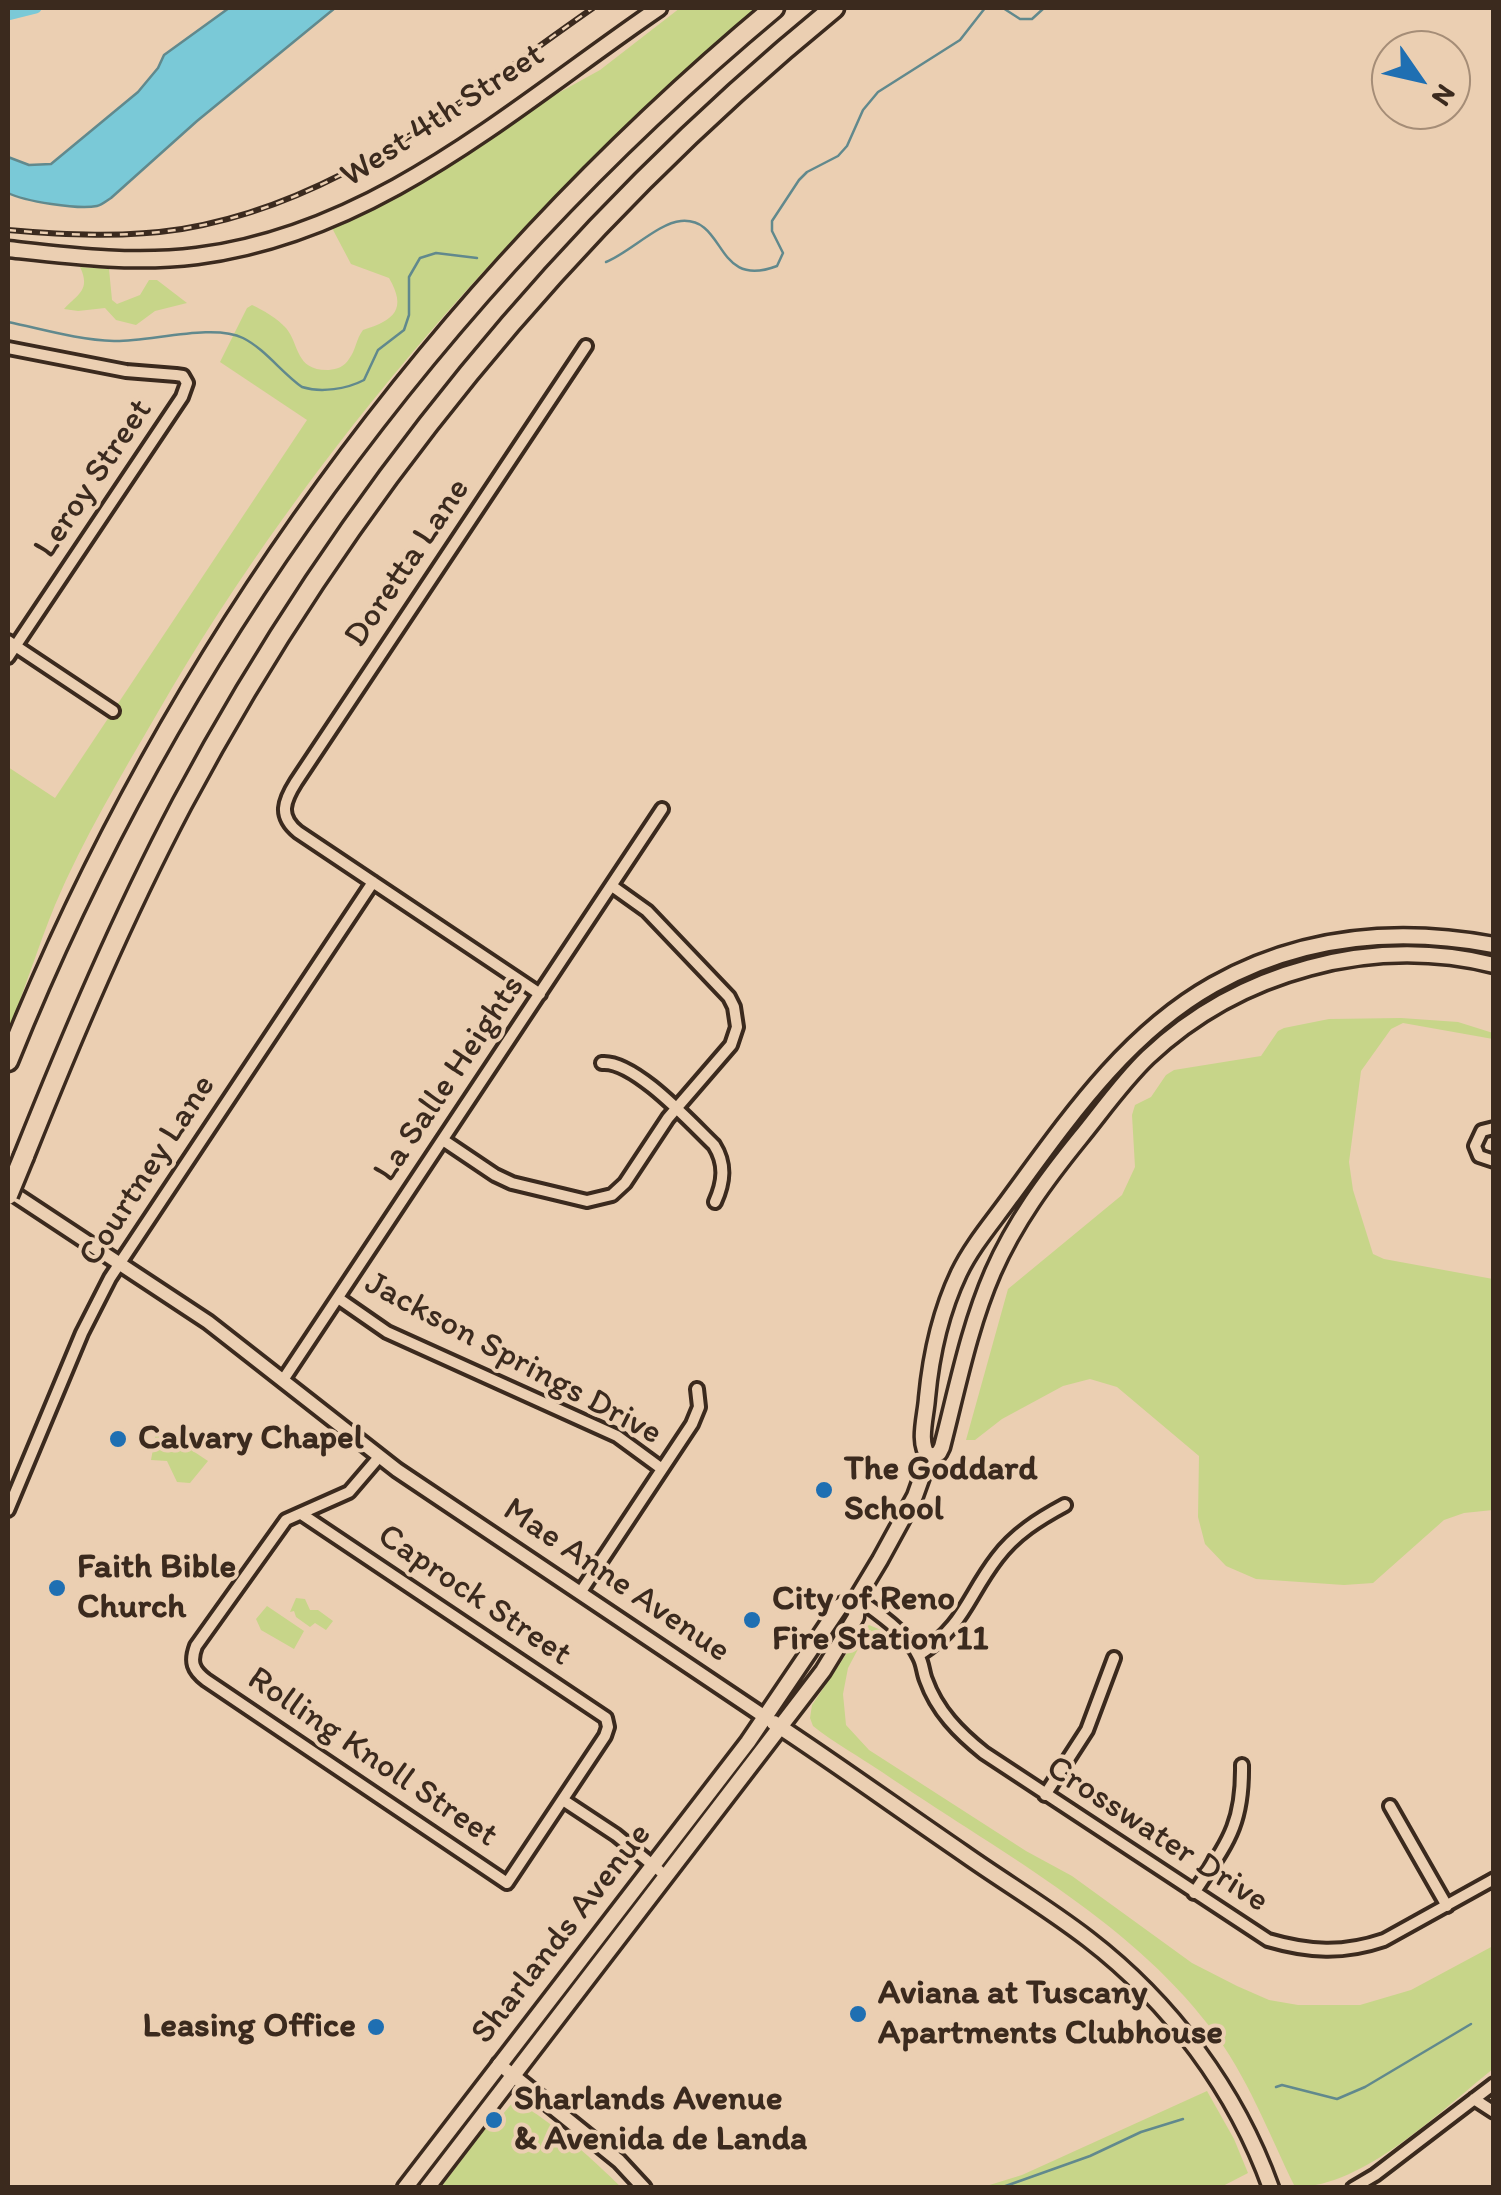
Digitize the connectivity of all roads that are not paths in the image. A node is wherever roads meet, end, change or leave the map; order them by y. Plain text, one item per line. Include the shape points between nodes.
1 (659, 8) edge
2 (774, 8) edge
3 (834, 8) edge
4 (8, 250) edge
5 (586, 346) dead end
6 (8, 348) edge
7 (11, 644) edge
8 (8, 657) edge
9 (113, 711) dead end
10 (662, 810) dead end
11 (372, 882) junction
12 (612, 886) junction
13 (1494, 945) edge
14 (1494, 965) edge
15 (540, 994) junction
16 (8, 1061) edge
17 (602, 1064) dead end
18 (675, 1110) junction
19 (1494, 1128) edge
20 (443, 1140) junction
21 (1494, 1162) edge
22 (8, 1192) edge
23 (714, 1202) dead end
24 (119, 1264) junction
25 (338, 1298) junction
26 (283, 1380) junction
27 (697, 1389) dead end
28 (929, 1456) junction
29 (380, 1457) junction
30 (662, 1469) junction
31 (1065, 1505) dead end
32 (8, 1510) edge
33 (303, 1515) junction
34 (580, 1593) junction
35 (856, 1598) junction
36 (919, 1655) junction
37 (1114, 1658) dead end
38 (766, 1717) junction
39 (781, 1727) junction
40 (1242, 1765) dead end
41 (1045, 1795) junction
42 (562, 1800) junction
43 (1390, 1806) dead end
44 (653, 1865) junction
45 (666, 1876) junction
46 (1494, 1879) edge
47 (1194, 1894) junction
48 (1447, 1906) junction
49 (499, 2064) junction
50 (513, 2075) junction
51 (1494, 2084) edge
52 (1474, 2098) junction
53 (1494, 2112) edge
54 (1358, 2186) edge
55 (405, 2188) edge
56 (427, 2188) edge
57 (644, 2188) edge
58 (1271, 2188) edge

1 - 4 main road, West 4th Street via 439,163 310,228 257,245 176,258
2 - 16 highway via 622,144 530,238 317,497 241,608 134,788
3 - 22 highway, bridge via 640,182 483,357 357,520 183,802 107,956
5 - 11 street, Doretta Lane via 284,805 298,832
6 - 7 street, Leroy Street via 186,379 182,397
7 - 8 street, Leroy Street
7 - 9 street
10 - 12 street, La Salle Heights
11 - 15 street
11 - 24 street, Courtney Lane
12 - 15 street, La Salle Heights
12 - 18 street via 662,926 734,1006 731,1045
13 - 28 main road via 1386,935 1300,950 1212,986 1130,1048 1034,1166 959,1273 931,1364 922,1442
14 - 28 main road via 1418,955 1307,968 1224,1002 1159,1048 1100,1113 1017,1224 983,1298 942,1446
15 - 20 street, La Salle Heights
17 - 18 street via 624,1066
18 - 20 street via 620,1190 596,1201 503,1180
18 - 23 street via 720,1156 722,1181
19 - 21 street via 1482,1131 1475,1146 1479,1156
20 - 25 street, La Salle Heights
22 - 24 street, Mae Anne Avenue
24 - 26 street, Mae Anne Avenue
24 - 32 street, Courtney Lane
25 - 26 street, La Salle Heights
25 - 30 street, Jackson Springs Drive via 387,1332 617,1436
26 - 29 street, Mae Anne Avenue
27 - 30 street via 697,1416
28 - 35 main road via 907,1513
29 - 33 street via 350,1492
29 - 34 street, Mae Anne Avenue
30 - 34 street
31 - 36 street via 1012,1541 962,1616
33 - 42 street, Caprock Street via 606,1718 608,1727
33 - 42 street, Rolling Knoll Street via 286,1520 196,1646 194,1667 507,1883
34 - 38 street, Mae Anne Avenue
35 - 36 street, Crosswater Drive
35 - 38 main road, Sharlands Avenue via 840,1606
35 - 39 main road, Sharlands Avenue via 853,1623
36 - 41 street, Crosswater Drive via 937,1704 962,1735
37 - 41 street via 1087,1730
38 - 39 main road, Mae Anne Avenue
38 - 44 main road, Sharlands Avenue
39 - 45 main road, Sharlands Avenue
39 - 58 main road, Mae Anne Avenue via 1119,1965 1211,2070
40 - 47 street via 1237,1823
41 - 47 street, Crosswater Drive
42 - 44 street
43 - 48 street
44 - 45 street
44 - 49 main road, Sharlands Avenue
45 - 50 main road, Sharlands Avenue
46 - 48 street, Crosswater Drive
47 - 48 street, Crosswater Drive via 1268,1940 1306,1951 1367,1945
49 - 50 street
49 - 55 main road, Sharlands Avenue
50 - 56 main road, Sharlands Avenue
50 - 57 street
51 - 52 street
52 - 53 street
52 - 54 street

